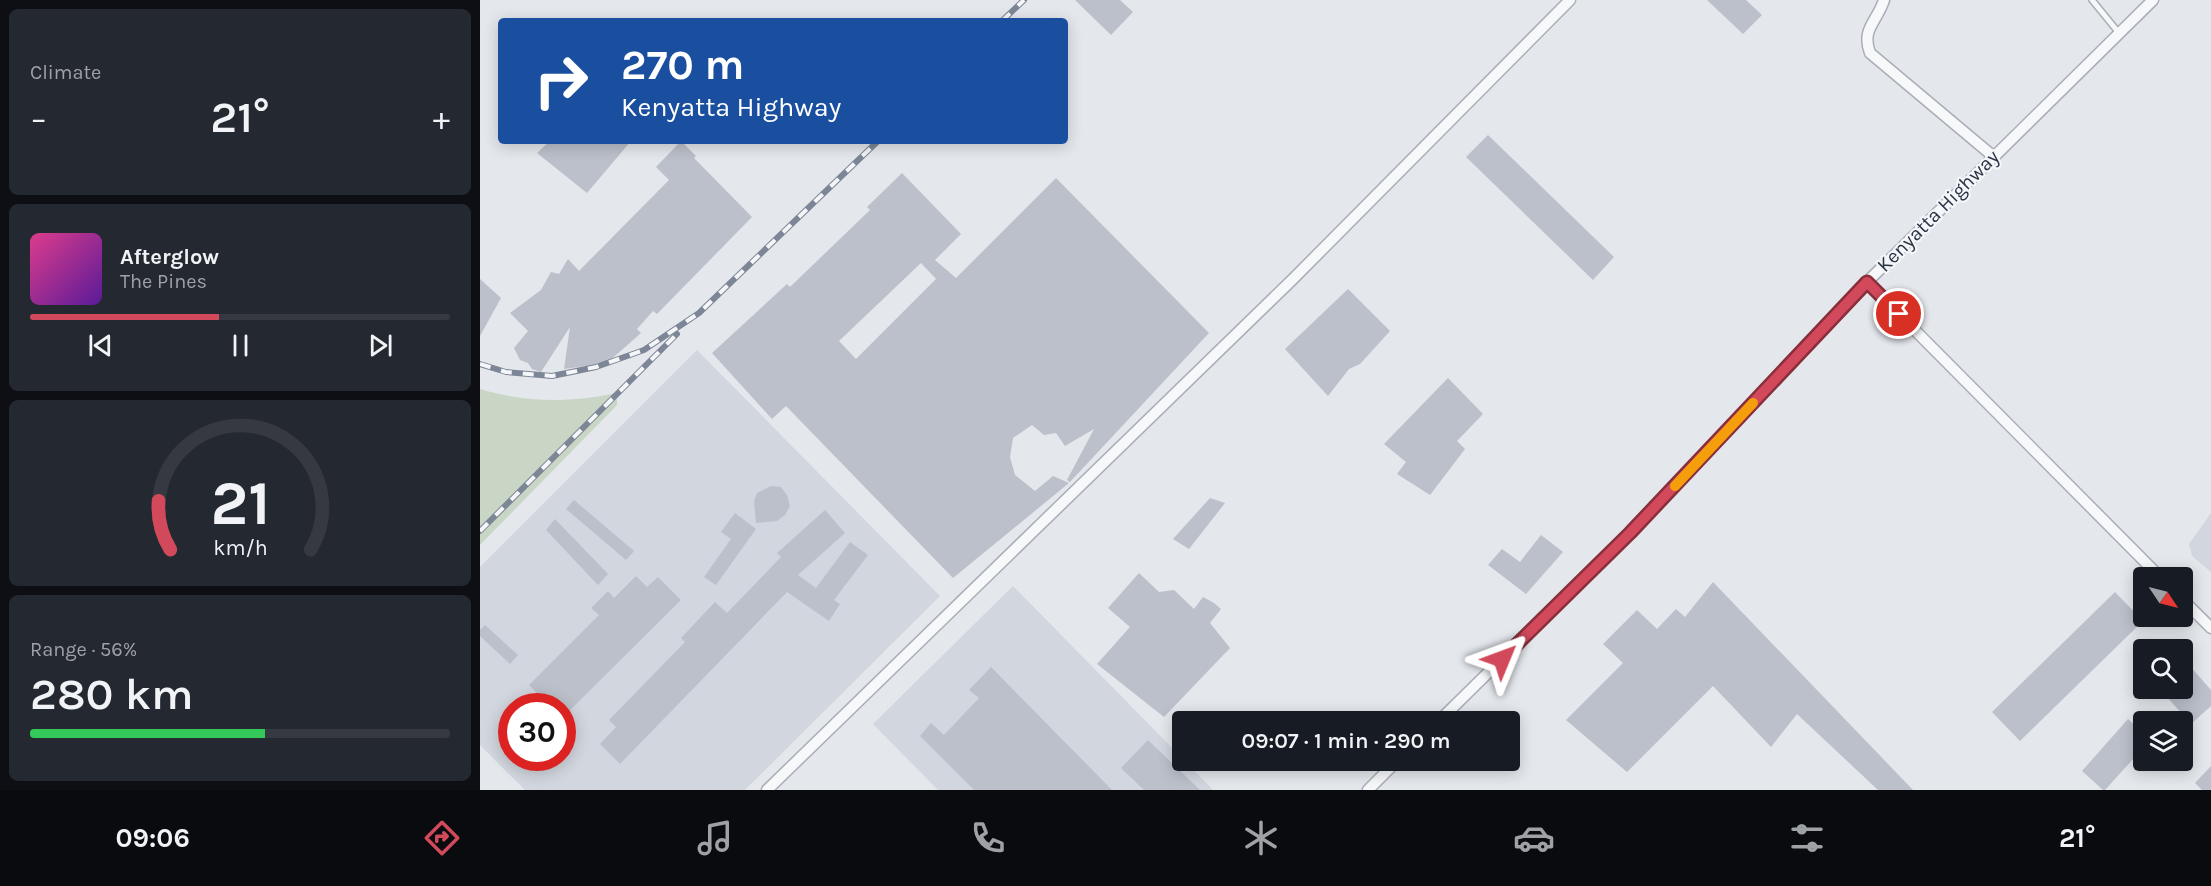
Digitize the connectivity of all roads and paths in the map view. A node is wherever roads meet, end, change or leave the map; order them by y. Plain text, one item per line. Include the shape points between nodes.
1 (1570, 0) edge
2 (1884, 0) edge
3 (2092, 0) edge
4 (2153, 0) edge
5 (2119, 33) junction
6 (1994, 157) junction
7 (1867, 282) junction
8 (2150, 567) edge
9 (2193, 610) edge
10 (2211, 628) edge
11 (1449, 711) edge
12 (1387, 771) edge
13 (767, 790) edge
14 (1368, 790) edge

1 - 13 street via 1293,279
2 - 6 street via 1865,41 1870,53
3 - 5 lane
4 - 5 street, Kenyatta Highway
5 - 6 street, Kenyatta Highway
6 - 7 street, Kenyatta Highway
7 - 8 street, Kenyatta Highway
7 - 11 street via 1630,533
9 - 10 street
12 - 14 street

